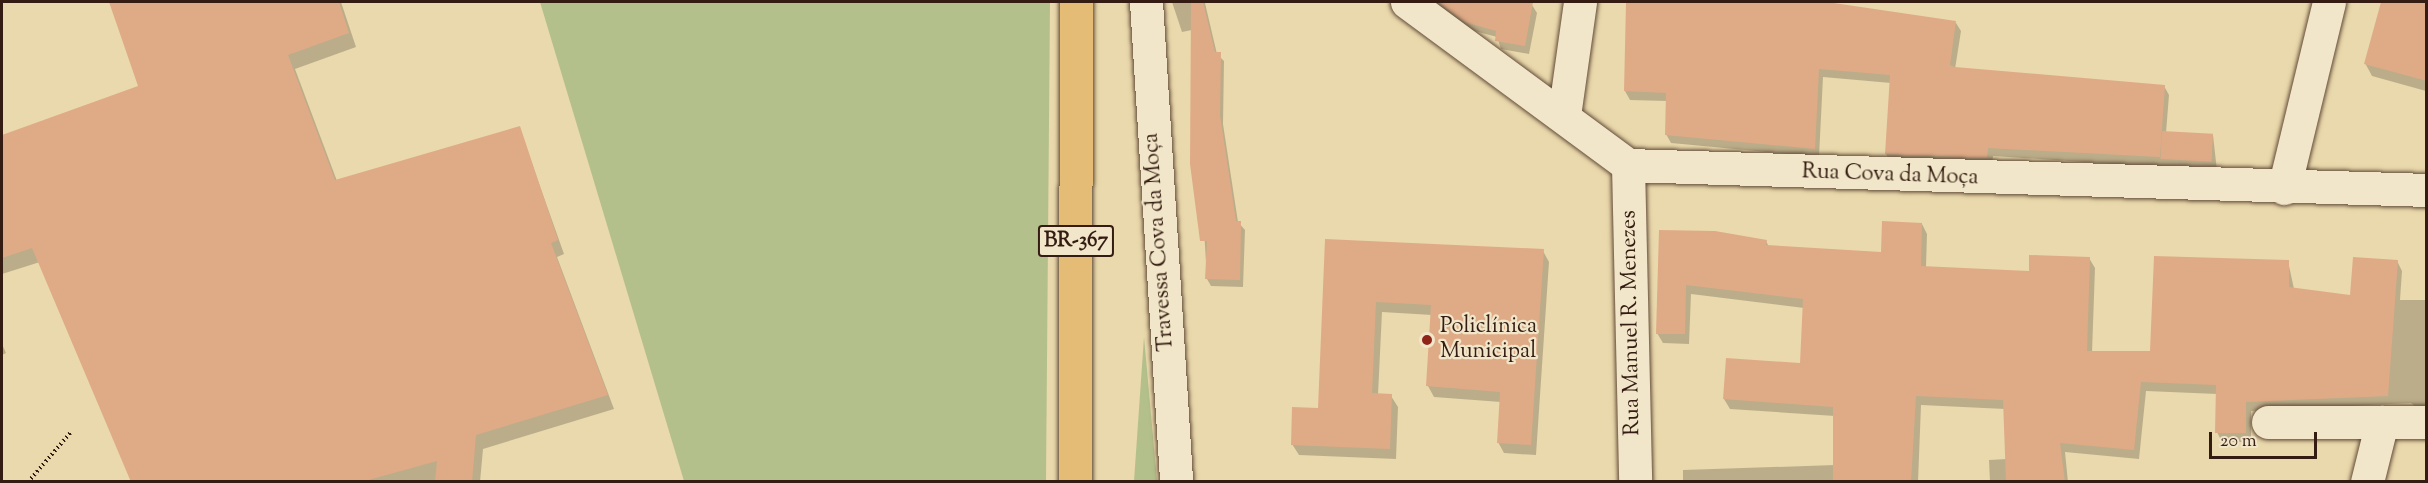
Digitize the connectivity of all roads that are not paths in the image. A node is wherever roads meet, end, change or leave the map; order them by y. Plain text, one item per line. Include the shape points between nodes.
1 (1076, 2) edge
2 (1146, 2) edge
3 (1407, 2) edge
4 (1580, 2) edge
5 (2329, 2) edge
6 (1564, 116) junction
7 (1628, 165) junction
8 (2284, 188) junction
9 (2427, 190) edge
10 (2268, 422) dead end
11 (2382, 422) junction
12 (2427, 422) edge
13 (1075, 482) edge
14 (1176, 482) edge
15 (1635, 482) edge
16 (2367, 482) edge

1 - 13 main road, BR-367
2 - 14 street, Travessa Cova da Moça
3 - 6 street
4 - 6 street
5 - 8 street
6 - 7 street
7 - 8 street, Rua Cova da Moça
7 - 15 street, Rua Manuel R. Menezes
8 - 9 street, Rua Cova da Moça
10 - 11 street
11 - 12 street
11 - 16 street

